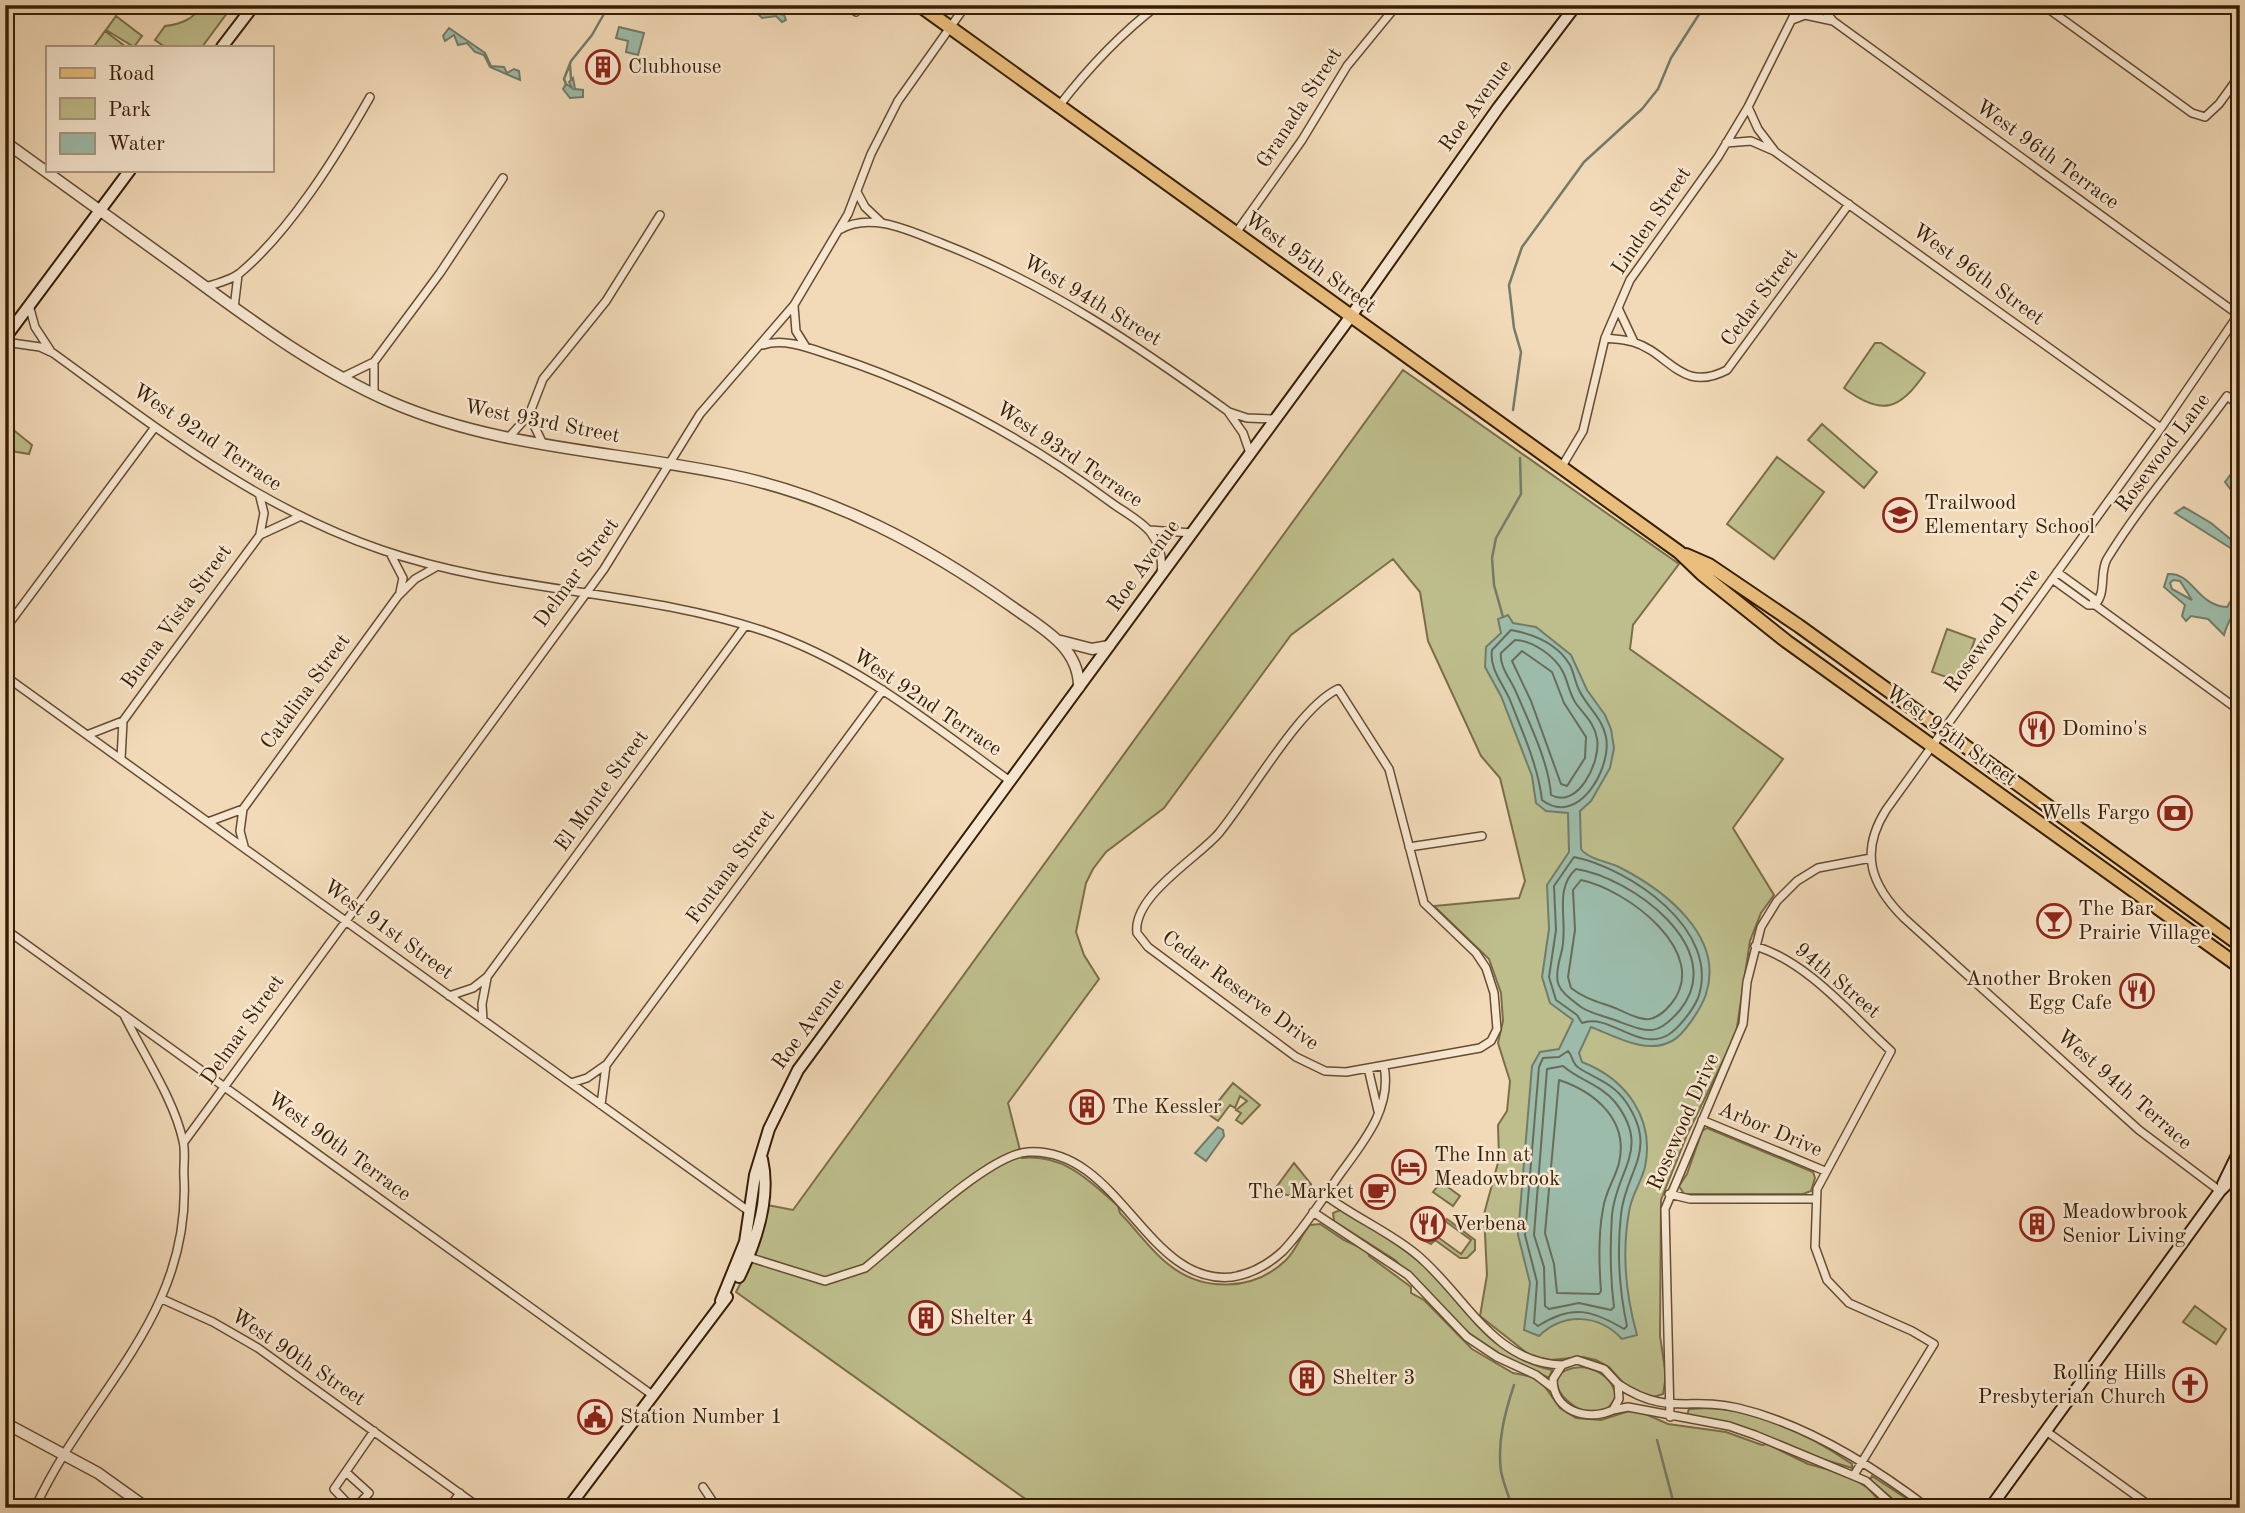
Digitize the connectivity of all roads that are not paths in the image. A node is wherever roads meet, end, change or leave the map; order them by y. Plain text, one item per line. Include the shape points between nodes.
1 (254, 5) edge
2 (846, 5) edge
3 (919, 5) edge
4 (967, 5) edge
5 (1158, 5) edge
6 (1397, 5) edge
7 (1576, 5) edge
8 (1799, 5) edge
9 (1820, 5) edge
10 (2042, 5) edge
11 (856, 12) dead end
12 (1792, 20) junction
13 (1833, 21) junction
14 (950, 28) junction
15 (223, 46) edge
16 (2240, 75) edge
17 (370, 97) dead end
18 (1059, 106) junction
19 (1748, 107) junction
20 (5, 142) edge
21 (1726, 143) junction
22 (1774, 150) junction
23 (46, 172) edge
24 (46, 172) edge
25 (129, 172) edge
26 (503, 178) dead end
27 (857, 190) junction
28 (1849, 204) junction
29 (100, 211) junction
30 (660, 215) dead end
31 (883, 223) junction
32 (839, 230) junction
33 (1236, 233) junction
34 (238, 275) junction
35 (205, 287) junction
36 (29, 305) junction
37 (794, 305) junction
38 (1618, 307) junction
39 (234, 308) junction
40 (1351, 316) junction
41 (2239, 316) edge
42 (10, 323) edge
43 (1605, 338) junction
44 (5, 340) edge
45 (1634, 342) junction
46 (759, 347) junction
47 (806, 348) junction
48 (53, 353) junction
49 (374, 362) junction
50 (341, 378) junction
51 (374, 394) junction
52 (2240, 406) edge
53 (1229, 412) junction
54 (529, 415) junction
55 (1274, 419) junction
56 (155, 426) junction
57 (2161, 428) junction
58 (509, 437) junction
59 (543, 444) junction
60 (1250, 453) junction
61 (668, 464) junction
62 (1561, 468) junction
63 (260, 497) junction
64 (300, 517) junction
65 (1149, 530) junction
66 (1192, 533) junction
67 (260, 534) junction
68 (1679, 552) junction
69 (390, 553) junction
70 (436, 567) junction
71 (1161, 575) junction
72 (2054, 576) junction
73 (584, 595) junction
74 (398, 596) junction
75 (2095, 605) junction
76 (745, 626) junction
77 (6, 627) edge
78 (1060, 641) junction
79 (1109, 646) junction
80 (5, 676) edge
81 (1079, 687) junction
82 (883, 690) junction
83 (2239, 708) edge
84 (123, 721) junction
85 (1942, 732) junction
86 (87, 735) junction
87 (1932, 746) junction
88 (121, 759) junction
89 (1010, 781) junction
90 (243, 808) junction
91 (208, 822) junction
92 (1482, 836) dead end
93 (244, 848) junction
94 (1409, 848) junction
95 (1871, 858) junction
96 (344, 920) junction
97 (5, 929) edge
98 (2240, 944) edge
99 (1755, 946) junction
100 (2240, 967) edge
101 (487, 977) junction
102 (449, 996) junction
103 (124, 1015) junction
104 (483, 1020) junction
105 (607, 1064) junction
106 (1384, 1066) junction
107 (1368, 1068) junction
108 (571, 1083) junction
109 (224, 1086) junction
110 (601, 1105) junction
111 (1378, 1111) junction
112 (1702, 1120) junction
113 (184, 1142) junction
114 (2240, 1149) edge
115 (762, 1158) junction
116 (1825, 1171) junction
117 (2240, 1171) edge
118 (2220, 1191) junction
119 (1669, 1194) junction
120 (1325, 1195) junction
121 (1815, 1199) junction
122 (750, 1212) junction
123 (1312, 1212) junction
124 (744, 1255) junction
125 (162, 1299) junction
126 (1562, 1365) junction
127 (1618, 1384) junction
128 (1553, 1388) junction
129 (651, 1394) junction
130 (1671, 1405) junction
131 (1613, 1410) junction
132 (1670, 1417) junction
133 (5, 1423) edge
134 (374, 1431) junction
135 (2046, 1431) junction
136 (63, 1454) junction
137 (1860, 1464) junction
138 (347, 1473) junction
139 (1854, 1475) junction
140 (702, 1487) dead end
141 (460, 1493) junction
142 (35, 1508) edge
143 (147, 1508) edge
144 (450, 1508) edge
145 (480, 1508) edge
146 (568, 1508) edge
147 (717, 1508) edge
148 (766, 1508) edge
149 (815, 1508) edge
150 (1896, 1508) edge
151 (1928, 1508) edge
152 (1990, 1508) edge
153 (2153, 1508) edge

1 - 15 main road
2 - 11 street
3 - 14 main road, West 95th Street
4 - 14 street, Delmar Street
5 - 18 street via 1094,60
6 - 33 street, Granada Street via 1347,66
7 - 40 main road, Roe Avenue
8 - 12 street, Linden Street
9 - 13 street, West 96th Terrace
10 - 16 street via 2192,113 2205,117
12 - 13 street, West 96th Terrace via 1805,15
12 - 19 street, Linden Street
13 - 41 street, West 96th Terrace
14 - 18 main road, West 95th Street
14 - 27 street, Delmar Street via 898,101
17 - 34 street via 300,205
18 - 33 main road, West 95th Street
19 - 21 street, Linden Street
19 - 22 street, West 96th Street
20 - 23 street, West 93rd Street
21 - 22 street, West 96th Street via 1751,141
21 - 38 street, Linden Street via 1630,279
22 - 28 street, West 96th Street
24 - 29 street, West 93rd Street
25 - 29 main road
26 - 49 street
27 - 31 street, West 94th Street via 862,204
27 - 32 street, Delmar Street
28 - 45 street, Cedar Street via 1727,370 1716,376 1693,377
28 - 57 street, West 96th Street
29 - 35 street, West 93rd Street
29 - 36 main road
30 - 54 street via 606,301 543,379
31 - 32 street, West 94th Street via 854,223
31 - 53 street, West 94th Street via 975,256 1066,302
32 - 37 street, Delmar Street
33 - 40 main road, West 95th Street
34 - 35 street
34 - 39 street
35 - 39 street, West 93rd Street
36 - 42 main road
36 - 48 street, West 92nd Terrace via 36,327
37 - 46 street, Delmar Street
37 - 47 street via 796,331
38 - 43 street, Linden Street
38 - 45 street
39 - 50 street, West 93rd Street via 290,349
40 - 55 main road, Roe Avenue
40 - 62 main road, West 95th Street
41 - 57 street, Rosewood Drive
42 - 44 main road
43 - 45 street, Cedar Street
43 - 62 street, Linden Street via 1583,431
44 - 48 street, West 92nd Terrace
46 - 47 street, West 93rd Terrace via 775,343
46 - 61 street, Delmar Street via 700,414
47 - 65 street, West 93rd Terrace via 891,376 984,419 1041,453
48 - 56 street, West 92nd Terrace
49 - 50 street
49 - 51 street
50 - 51 street, West 93rd Street
51 - 58 street, West 93rd Street via 452,424
52 - 75 street, Rosewood Lane via 2227,397 2107,560 2102,594
53 - 55 street, West 94th Street
53 - 60 street
54 - 58 street
54 - 59 street
55 - 60 main road, Roe Avenue
56 - 63 street, West 92nd Terrace
56 - 77 street
57 - 72 street, Rosewood Drive
58 - 59 street, West 93rd Street
59 - 61 street, West 93rd Street
60 - 66 main road, Roe Avenue
61 - 73 street, Delmar Street via 623,542
61 - 78 street, West 93rd Street via 769,484 884,527 952,565
62 - 68 main road, West 95th Street
63 - 64 street, West 92nd Terrace
63 - 67 street, Buena Vista Street via 264,513
64 - 67 street, Buena Vista Street
64 - 69 street, West 92nd Terrace
65 - 66 street
65 - 71 street, West 93rd Terrace via 1161,554
66 - 71 main road, Roe Avenue
67 - 84 street, Buena Vista Street
68 - 85 main road, West 95th Street via 1720,572
68 - 87 main road, West 95th Street via 1786,641
69 - 70 street, West 92nd Terrace
69 - 74 street via 403,578
70 - 73 street, West 92nd Terrace
70 - 74 street, Catalina Street
71 - 79 main road, Roe Avenue
72 - 75 street via 2088,605
72 - 85 street, Rosewood Drive
73 - 76 street, West 92nd Terrace
73 - 96 street, Delmar Street
74 - 90 street, Catalina Street
75 - 83 street
76 - 82 street, West 92nd Terrace via 831,660
76 - 101 street, El Monte Street
78 - 79 street via 1092,649
78 - 81 street, West 93rd Street via 1077,669
79 - 81 main road, Roe Avenue
80 - 86 street, West 91st Street
81 - 89 main road, Roe Avenue
82 - 89 street, West 92nd Terrace
82 - 105 street, Fontana Street
84 - 86 street, Buena Vista Street
84 - 88 street, Buena Vista Street
85 - 87 street, Rosewood Drive
85 - 98 main road, West 95th Street
86 - 88 street, West 91st Street
87 - 95 street, Rosewood Drive via 1880,819
87 - 100 main road, West 95th Street
88 - 91 street, West 91st Street
89 - 115 main road, Roe Avenue via 798,1070 778,1104
90 - 91 street
90 - 93 street via 240,831
91 - 93 street, West 91st Street
92 - 94 street
93 - 96 street, West 91st Street
94 - 106 street, Cedar Reserve Drive via 1424,903 1486,968 1494,993 1496,1029 1492,1041 1480,1048
94 - 107 street, Cedar Reserve Drive via 1389,769 1338,689 1310,710 1219,833 1168,877 1137,921 1138,933 1148,947 1296,1057 1325,1071
95 - 99 street, Rosewood Drive via 1818,868 1797,881 1777,901
95 - 118 street, West 94th Terrace via 1880,891 1904,918 2136,1127
96 - 102 street, West 91st Street
96 - 109 street, Delmar Street
97 - 103 street, West 90th Terrace
99 - 112 street, Rosewood Drive via 1744,1024
99 - 116 street, 94th Street via 1794,965 1891,1051
101 - 102 street, El Monte Street via 473,988
101 - 104 street, El Monte Street
102 - 104 street, West 91st Street
103 - 109 street, West 90th Terrace
103 - 113 street
104 - 108 street, West 91st Street
105 - 108 street, Fontana Street
105 - 110 street, Fontana Street
106 - 107 street, Cedar Reserve Drive
106 - 111 street via 1387,1091
107 - 111 street
108 - 110 street, West 91st Street
109 - 113 street, Delmar Street
109 - 129 street, West 90th Terrace
110 - 122 street, West 91st Street
111 - 120 street via 1362,1144
112 - 116 street, Arbor Drive
112 - 119 street, Rosewood Drive
113 - 125 street via 182,1226
114 - 118 main road
115 - 122 main road, Roe Avenue
115 - 124 main road, Roe Avenue via 766,1175 762,1208
116 - 121 street
117 - 118 main road
118 - 135 main road
119 - 121 street via 1690,1199
119 - 130 street, Rosewood Drive via 1664,1224
120 - 123 street
120 - 126 street via 1418,1256 1473,1319 1511,1349 1540,1363
121 - 137 street via 1817,1259 1833,1288 1849,1303 1934,1344
122 - 124 main road, Roe Avenue
123 - 124 street via 1283,1251 1263,1266 1243,1275 1212,1277 1174,1259 1127,1208 1081,1168 1059,1157 1029,1152 986,1170 865,1269 825,1281
123 - 128 street via 1408,1275 1467,1337
124 - 129 main road, Roe Avenue via 721,1301
125 - 134 street, West 90th Street via 249,1342
125 - 136 street via 135,1349
126 - 127 street via 1577,1360 1594,1364
126 - 128 street
127 - 130 street via 1639,1397
127 - 131 street via 1619,1399
128 - 131 street via 1565,1406 1582,1416
129 - 146 main road, Roe Avenue
130 - 132 street, Rosewood Drive
130 - 137 street via 1720,1404 1744,1409 1806,1434
131 - 132 street via 1628,1407
132 - 139 street via 1739,1429
133 - 136 street
134 - 138 street, West 90th Street
134 - 141 street, West 90th Street
135 - 152 main road
135 - 153 street
136 - 142 street
136 - 143 street
137 - 139 street
137 - 151 street
138 - 138 street, West 90th Street via 334,1491 350,1506 357,1506 369,1493
139 - 150 street
140 - 147 street
141 - 144 street
141 - 145 street, West 90th Street
148 - 149 street via 788,1503

